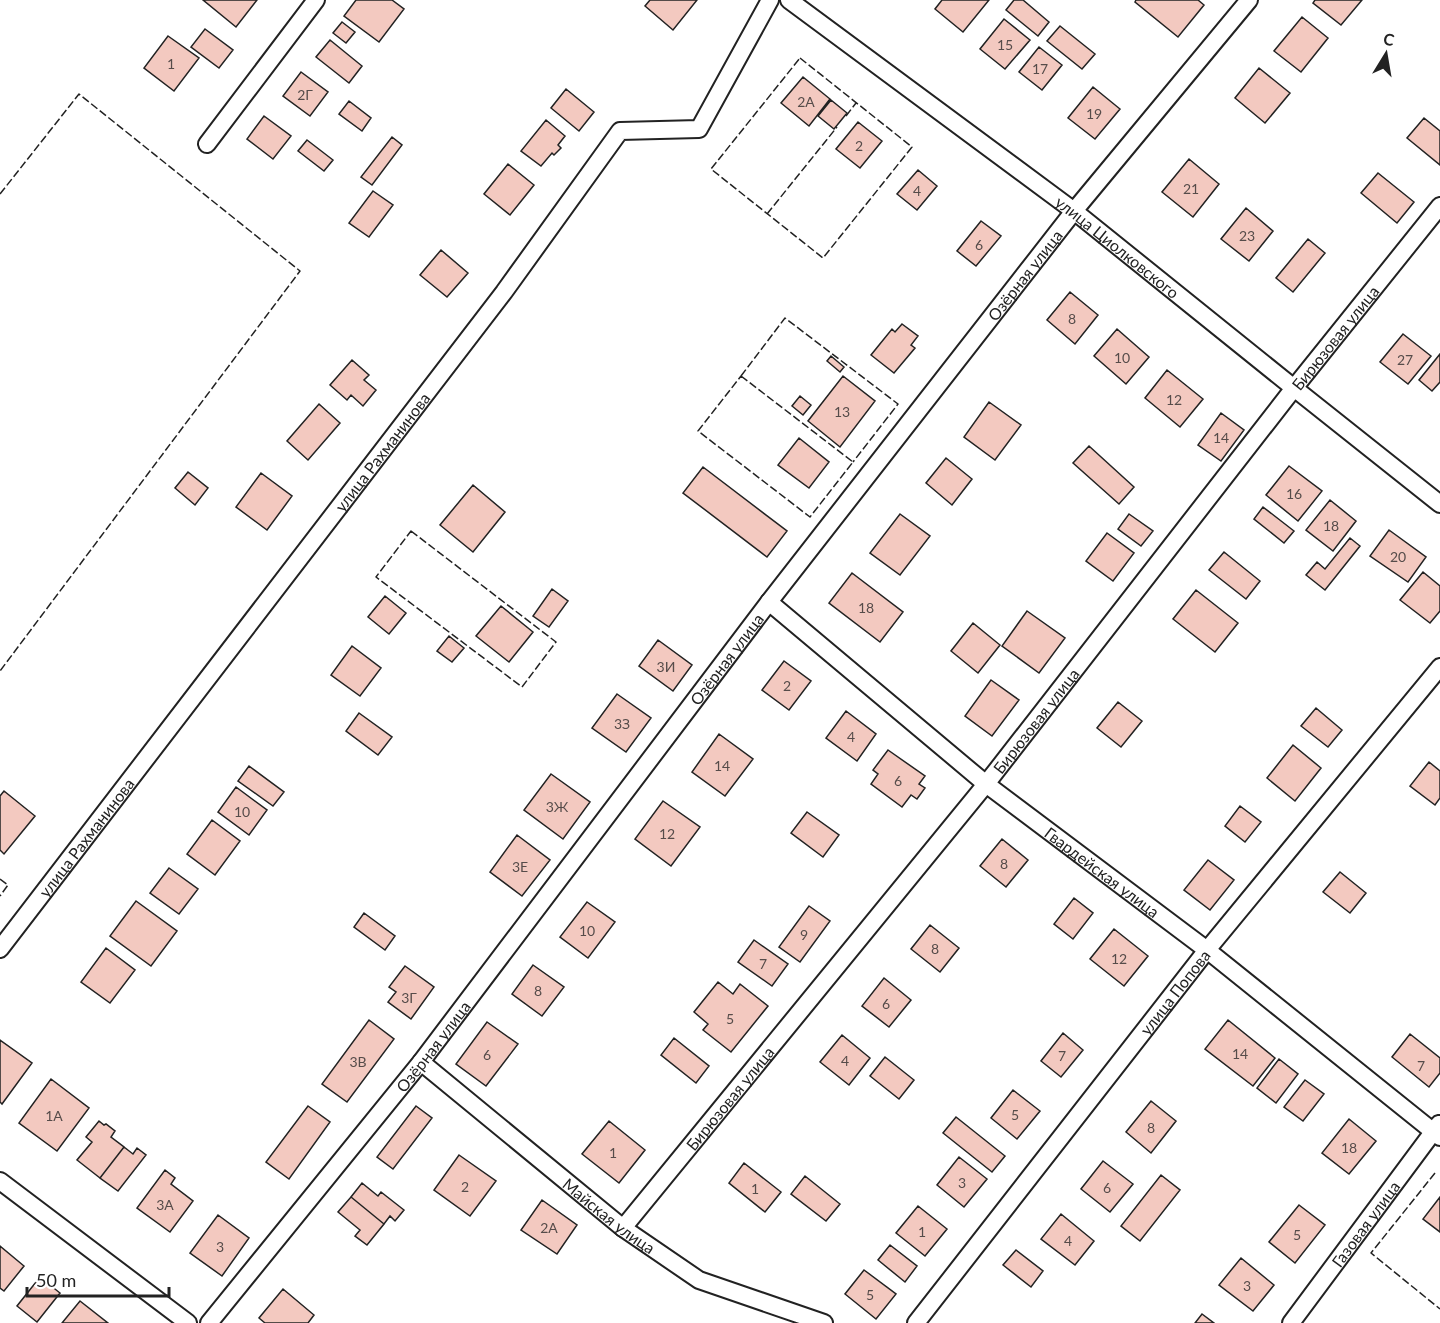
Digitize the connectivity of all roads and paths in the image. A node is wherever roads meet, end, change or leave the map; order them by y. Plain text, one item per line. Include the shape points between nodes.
1 (316, 0) edge
2 (770, 0) edge
3 (789, 0) edge
4 (1249, 0) edge
5 (207, 144) dead end
6 (1440, 206) edge
7 (1074, 211) junction
8 (1294, 388) junction
9 (1440, 504) edge
10 (769, 602) junction
11 (1440, 667) edge
12 (986, 784) junction
13 (0, 948) edge
14 (1207, 950) junction
15 (421, 1062) junction
16 (1438, 1130) edge
17 (0, 1181) edge
18 (623, 1228) junction
19 (188, 1323) edge
20 (209, 1323) edge
21 (824, 1323) edge
22 (916, 1323) edge
23 (1291, 1323) edge

1 - 5 street
2 - 13 street, улица Рахманинова via 699,129 620,131 504,292
3 - 7 street, улица Циолковского
4 - 7 street, Озёрная улица
6 - 8 street, Бирюзовая улица
7 - 8 street, улица Циолковского
7 - 10 street, Озёрная улица
8 - 9 street, улица Циолковского
8 - 12 street, Бирюзовая улица
10 - 12 street, Гвардейская улица
10 - 15 street, Озёрная улица
11 - 14 street, улица Попова
12 - 14 street, Гвардейская улица
12 - 18 street, Бирюзовая улица
14 - 16 street, Гвардейская улица
14 - 22 street, улица Попова
15 - 18 street, Майская улица
15 - 20 street, Озёрная улица
16 - 23 street, Газовая улица
17 - 19 street
18 - 21 street, Майская улица via 699,1280

